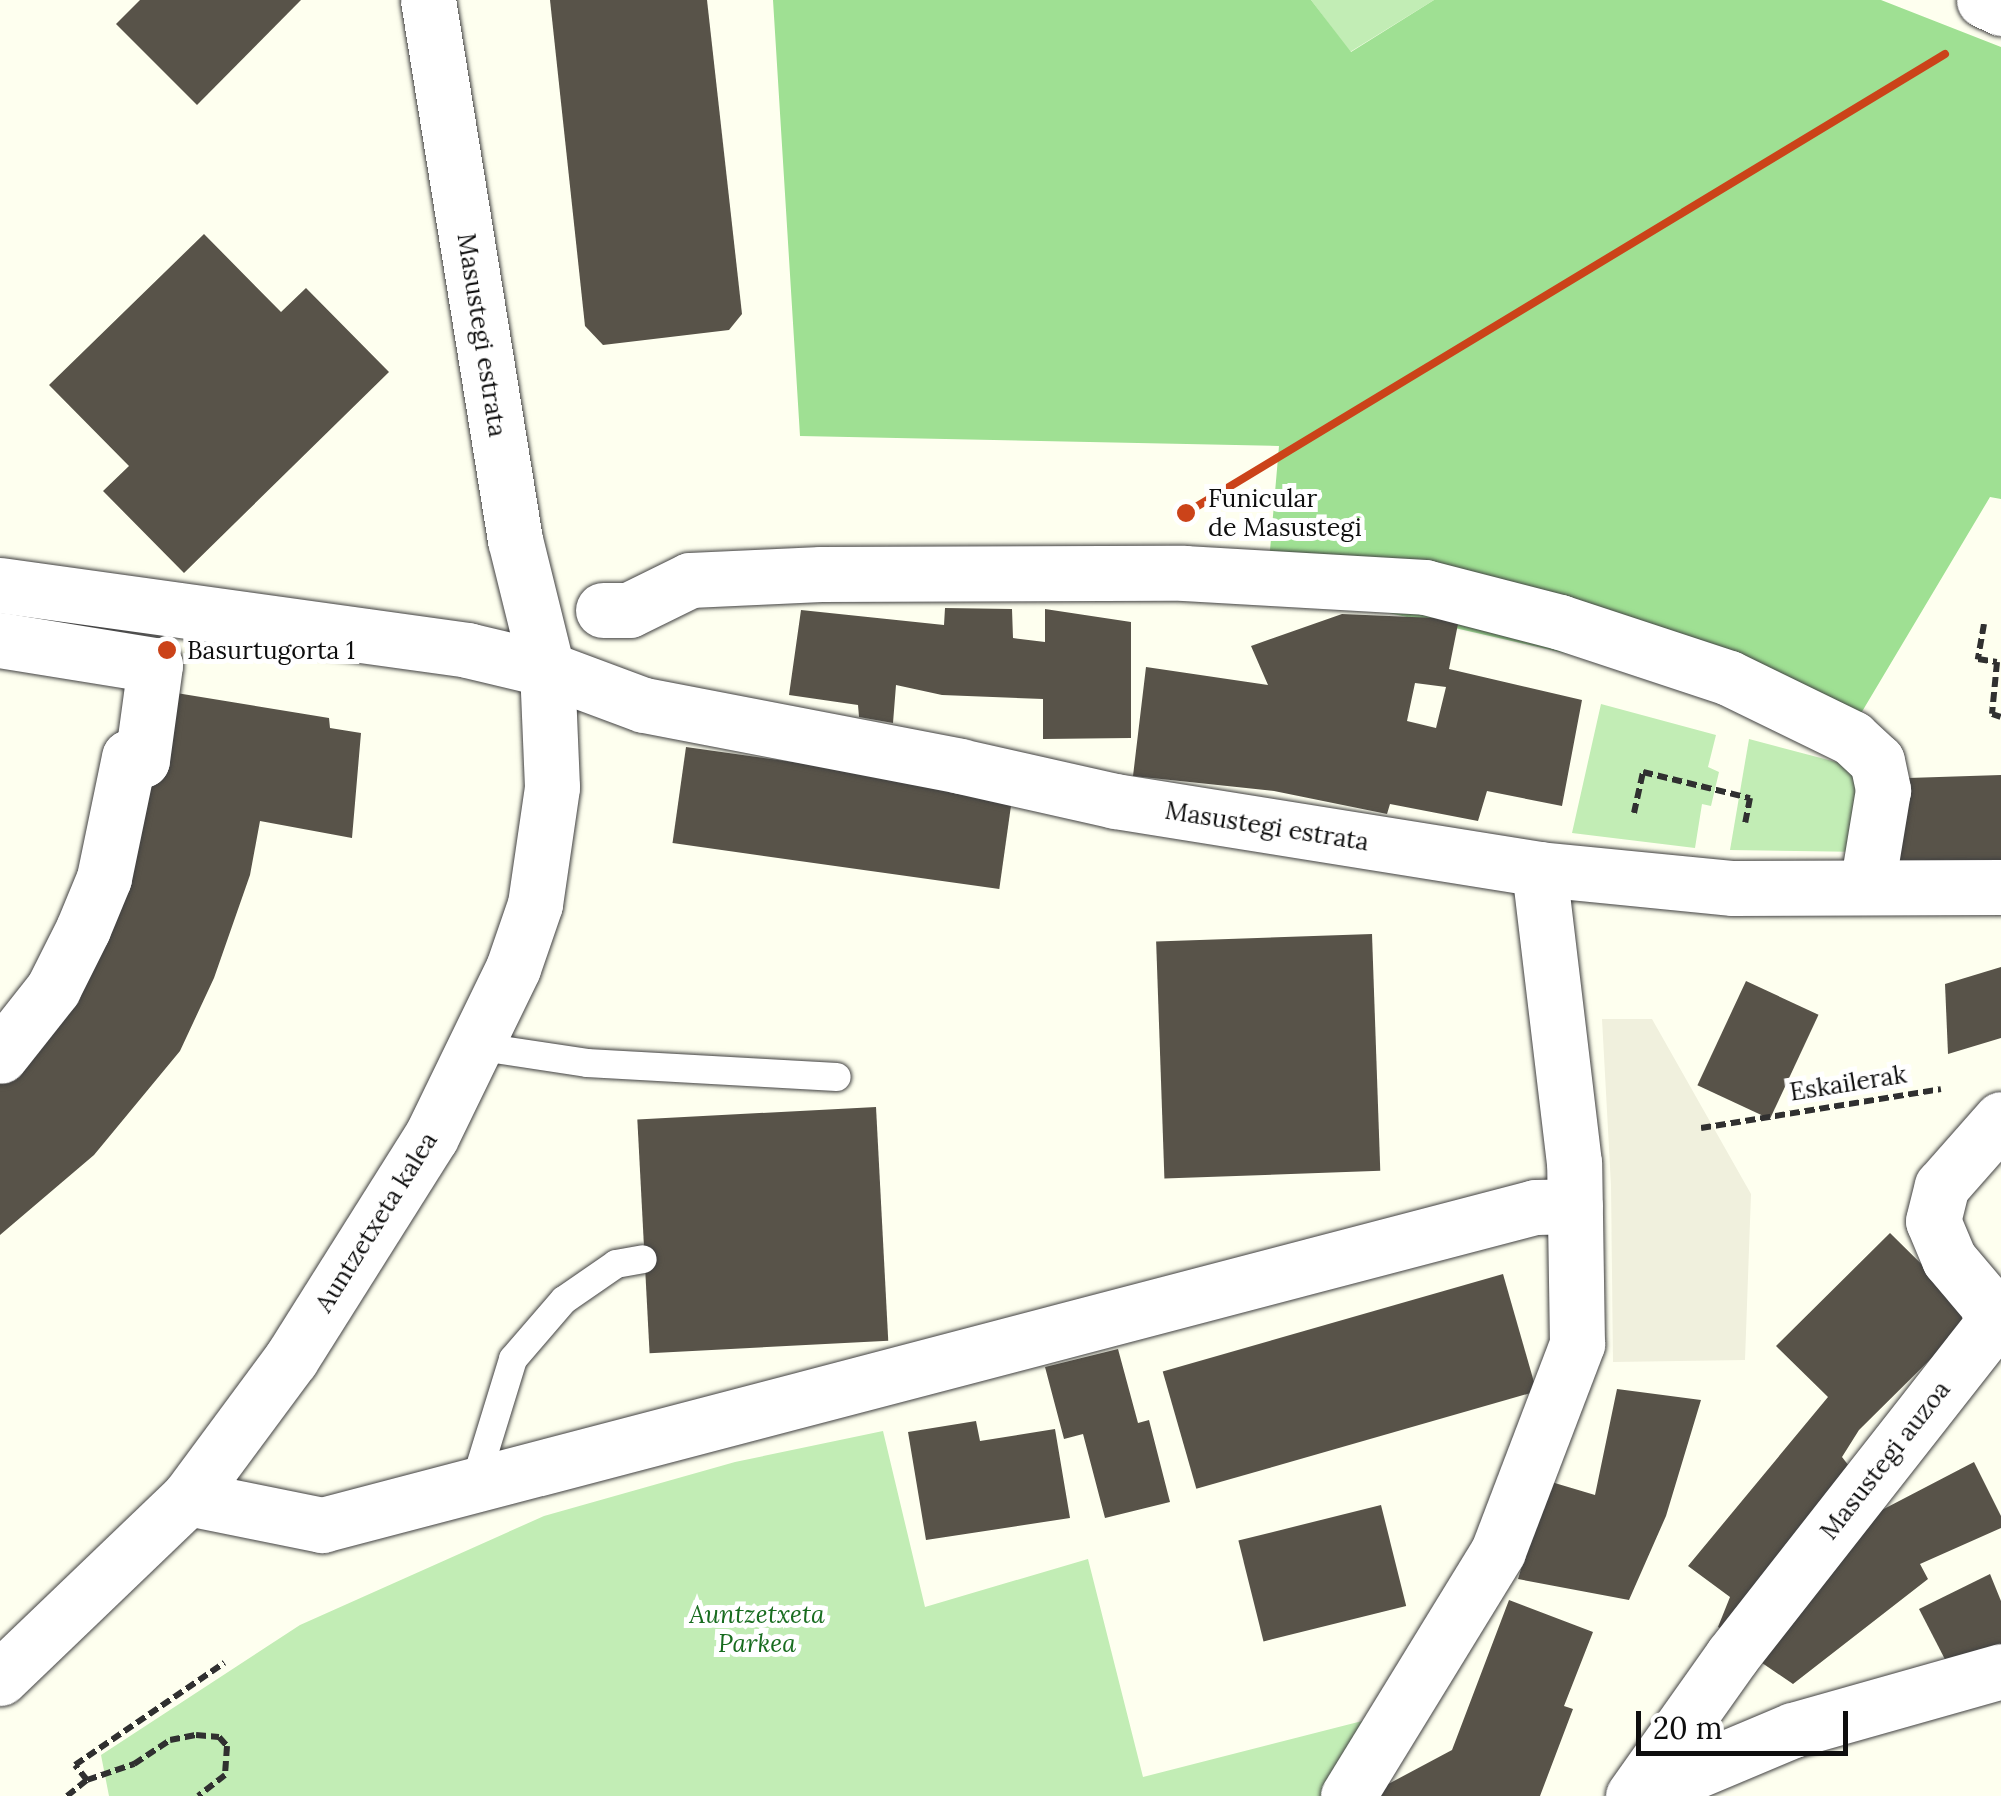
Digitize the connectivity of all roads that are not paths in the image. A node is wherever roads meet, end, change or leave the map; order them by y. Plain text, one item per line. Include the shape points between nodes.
1 (428, 0) edge
2 (1984, 0) edge
3 (2001, 8) edge
4 (0, 585) edge
5 (603, 610) dead end
6 (0, 640) edge
7 (547, 668) junction
8 (1539, 870) junction
9 (1868, 887) junction
10 (2001, 887) edge
11 (475, 1046) junction
12 (0, 1056) edge
13 (837, 1076) dead end
14 (2001, 1119) edge
15 (1575, 1206) junction
16 (643, 1259) dead end
17 (474, 1488) junction
18 (188, 1498) junction
19 (2001, 1671) edge
20 (0, 1678) edge
21 (1348, 1796) edge
22 (1634, 1796) edge

1 - 7 street, Masustegi estrata via 515,540
2 - 3 street
4 - 7 street, Masustegi estrata via 467,650
5 - 9 street via 629,610 690,580 821,574 1184,573 1425,587 1560,622 1729,678 1852,738 1877,761 1884,790
6 - 12 street via 156,665 142,760 129,757 104,878 53,989
7 - 8 street, Masustegi estrata via 644,705 1115,801
7 - 11 street, Auntzetxeta kalea via 552,787 536,904
8 - 9 street, Masustegi estrata via 1733,888
8 - 15 street
9 - 10 street, Masustegi estrata
11 - 13 lane via 587,1064
11 - 18 street, Auntzetxeta kalea via 431,1137 291,1359
14 - 22 street, Masustegi auzoa via 1942,1186 1933,1221 1948,1259 1988,1304 1992,1326 1732,1656
15 - 17 street via 1535,1207
15 - 21 street via 1577,1344 1504,1534
16 - 17 lane via 616,1264 564,1300 514,1359
17 - 18 street via 322,1525
18 - 20 street, Auntzetxeta kalea
19 - 22 street via 1793,1730

